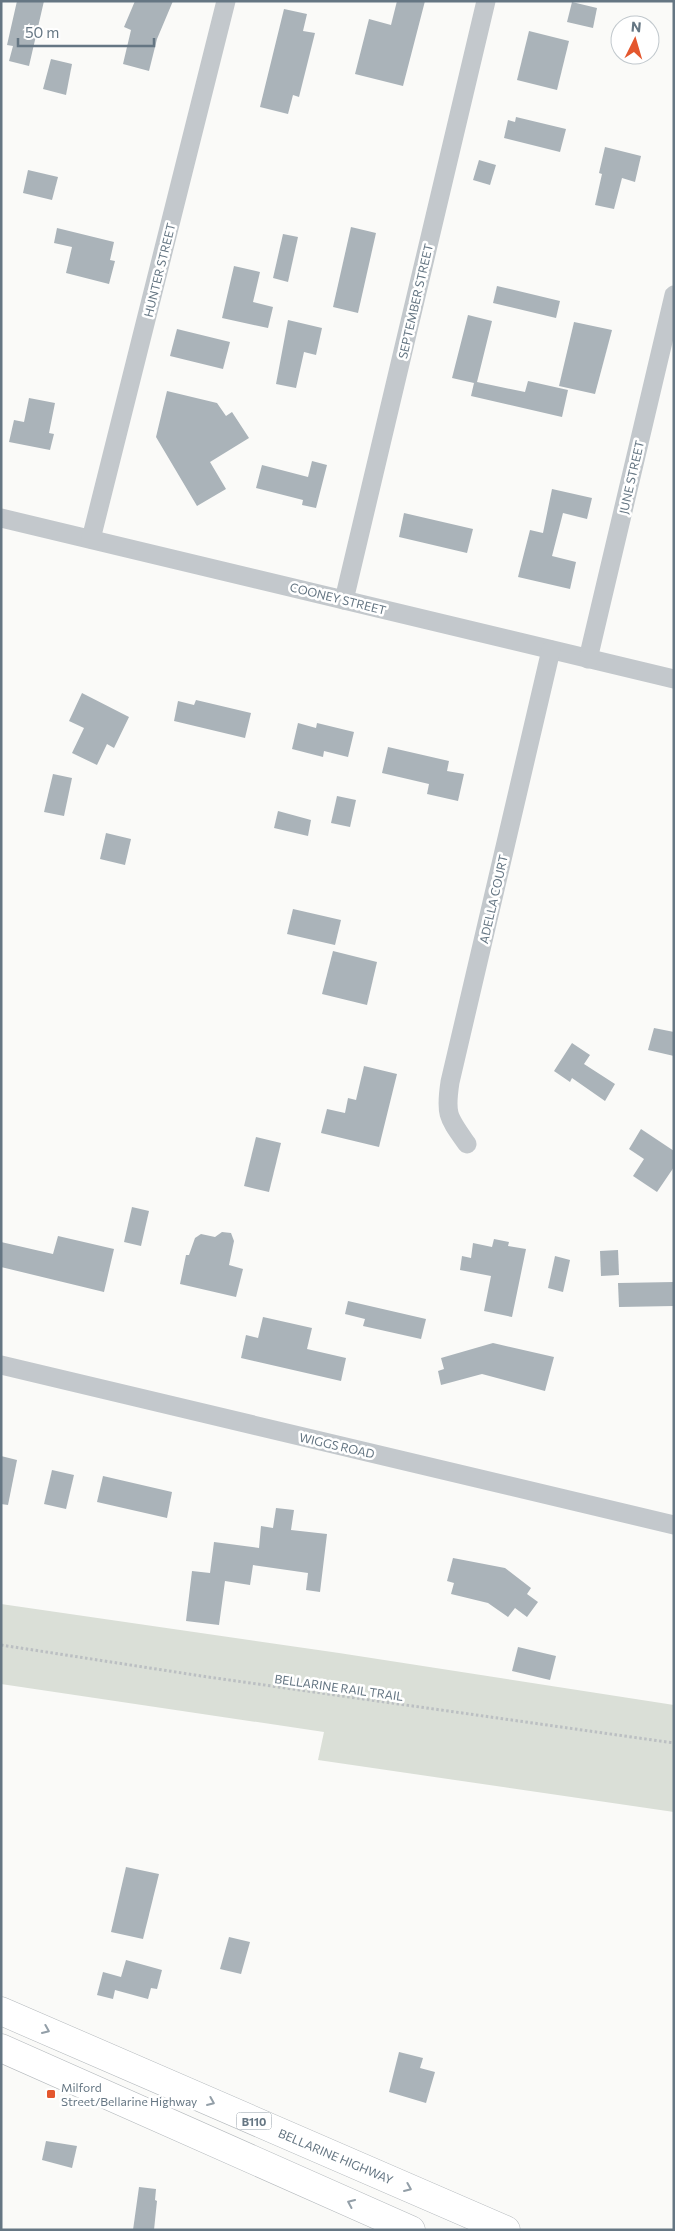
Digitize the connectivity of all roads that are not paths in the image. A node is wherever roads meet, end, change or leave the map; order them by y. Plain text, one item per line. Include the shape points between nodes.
1 (226, 1) edge
2 (486, 1) edge
3 (674, 296) edge
4 (1, 518) edge
5 (91, 539) junction
6 (344, 600) junction
7 (551, 650) junction
8 (588, 659) junction
9 (674, 679) edge
10 (467, 1144) dead end
11 (1, 1365) edge
12 (674, 1525) edge
13 (1, 2011) edge
14 (1, 2048) edge
15 (411, 2230) edge
16 (506, 2230) edge

1 - 5 street, HUNTER STREET
2 - 6 street, SEPTEMBER STREET
3 - 8 street, JUNE STREET
4 - 5 street, COONEY STREET
5 - 6 street, COONEY STREET
6 - 7 street, COONEY STREET
7 - 8 street, COONEY STREET
7 - 10 street, ADELLA COURT via 450,1082 446,1107 452,1124
8 - 9 street, COONEY STREET
11 - 12 street, WIGGS ROAD
13 -> 16 highway, BELLARINE HIGHWAY / B110
15 -> 14 highway

